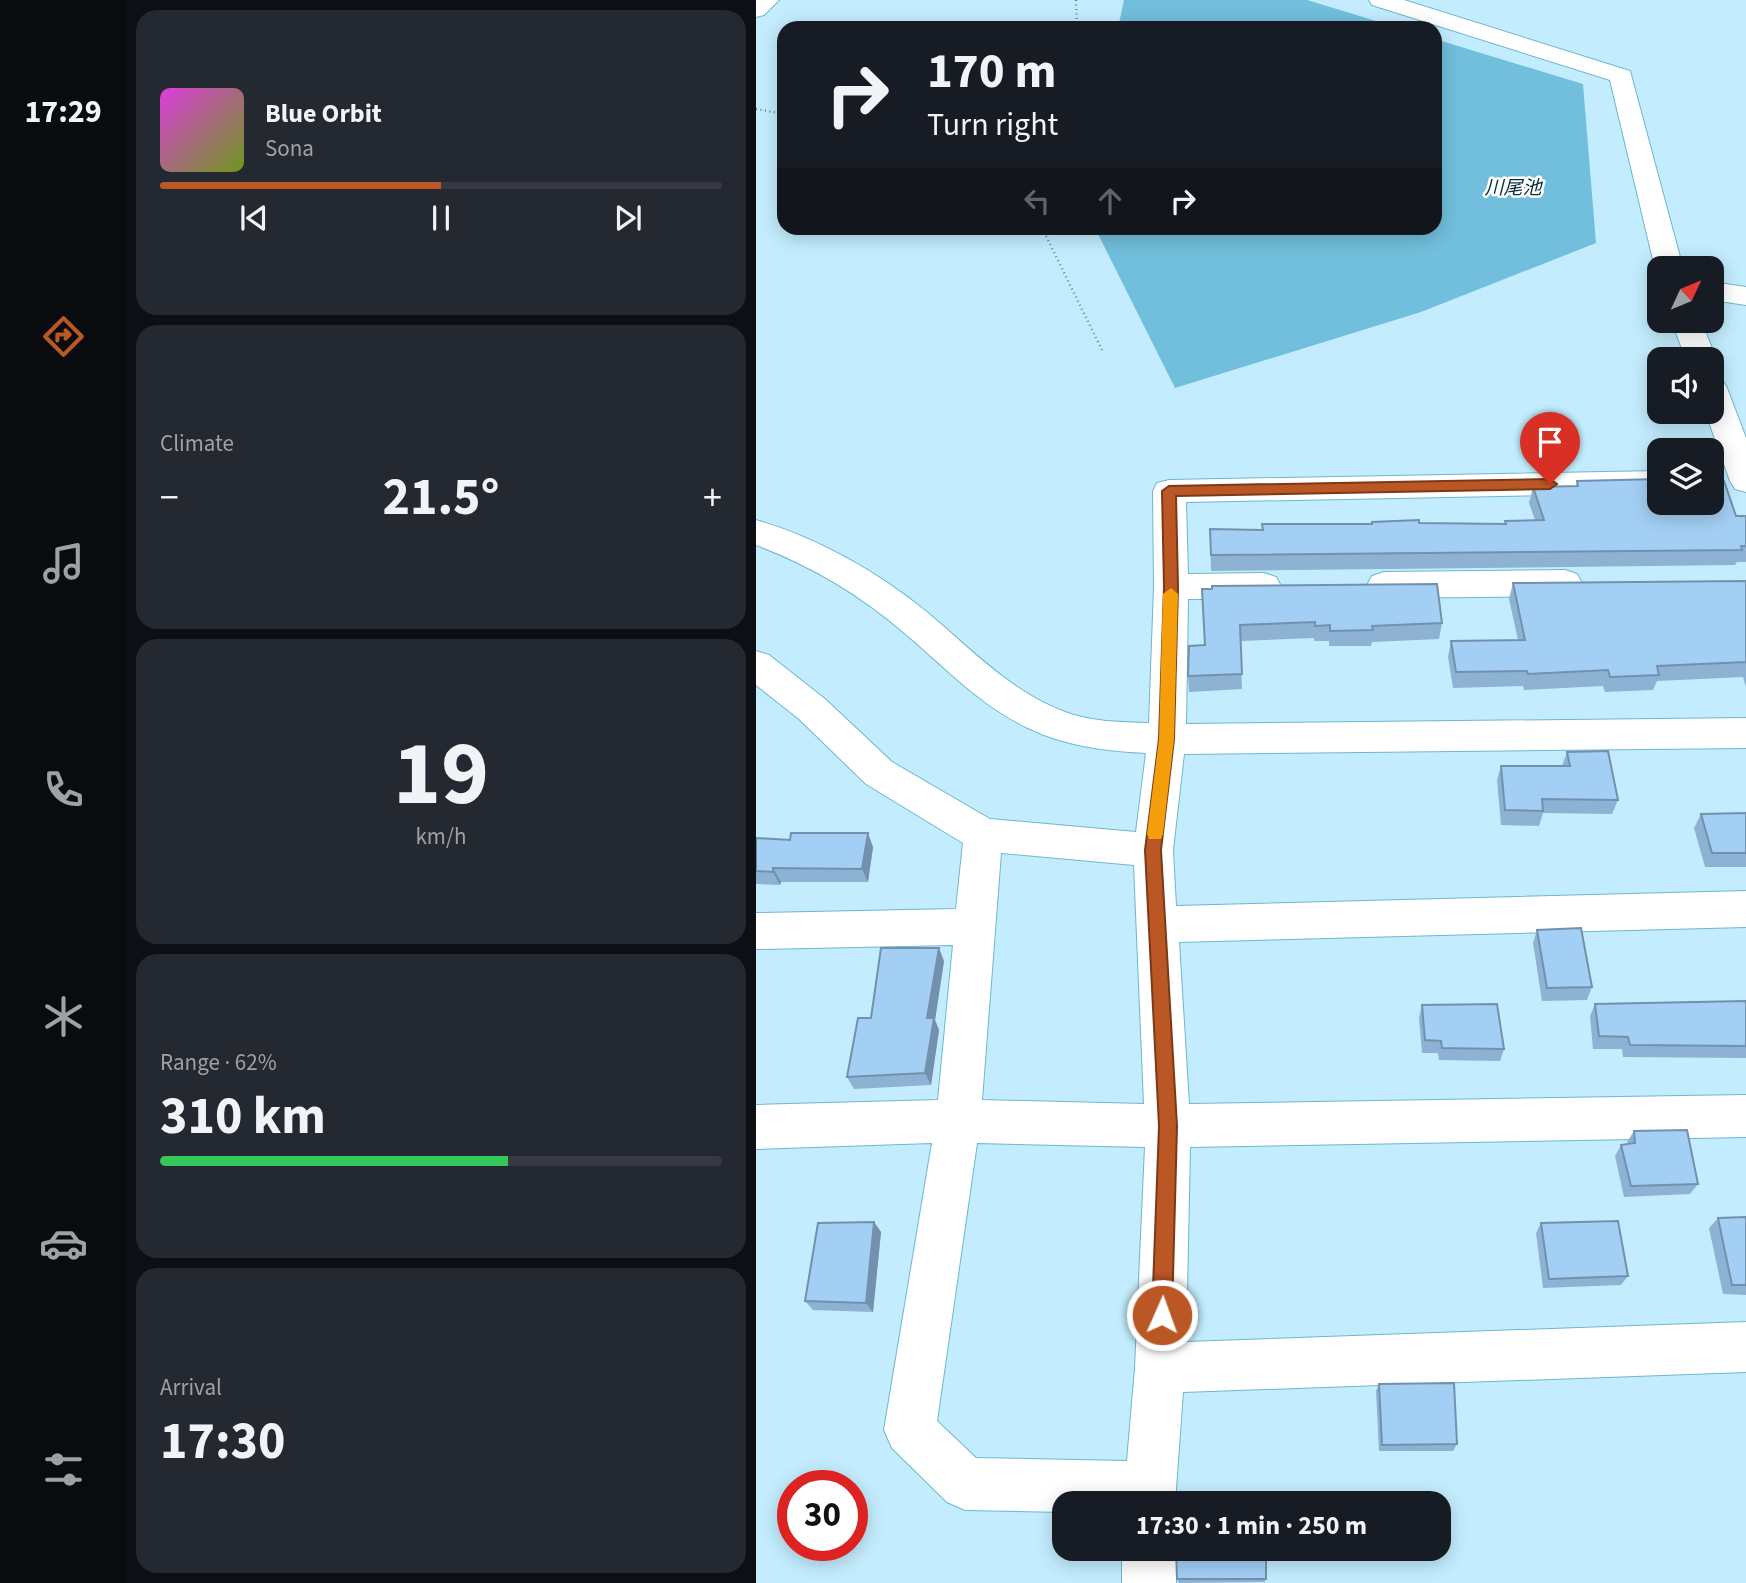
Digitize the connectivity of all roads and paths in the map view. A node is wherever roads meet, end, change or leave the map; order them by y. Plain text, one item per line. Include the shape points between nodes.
1 (768, 0) edge
2 (1076, 0) edge
3 (1380, 0) edge
4 (756, 10) edge
5 (1077, 21) edge
6 (756, 109) edge
7 (777, 113) edge
8 (1045, 235) edge
9 (1666, 256) edge
10 (1724, 293) edge
11 (1746, 296) edge
12 (1103, 352) dead end
13 (1724, 421) edge
14 (1724, 481) edge
15 (1746, 481) edge
16 (1647, 482) edge
17 (756, 532) edge
18 (1595, 583) edge
19 (1349, 585) edge
20 (1294, 586) edge
21 (1171, 587) junction
22 (756, 665) edge
23 (1746, 733) edge
24 (1167, 739) junction
25 (983, 835) junction
26 (1153, 850) junction
27 (1746, 909) edge
28 (1157, 925) junction
29 (975, 927) junction
30 (756, 931) edge
31 (1746, 1116) edge
32 (958, 1121) junction
33 (1168, 1126) junction
34 (756, 1127) edge
35 (1746, 1347) edge
36 (1160, 1368) junction
37 (1082, 1491) edge
38 (1149, 1491) edge
39 (1149, 1561) edge
40 (1149, 1583) edge

1 - 4 street
2 - 5 path
3 - 9 street via 1621,76
6 - 7 path
8 - 12 path
10 - 11 street
13 - 15 street
14 - 15 street
16 - 21 street via 1169,491
17 - 24 street via 852,575 911,618 1002,696 1041,719 1083,733
18 - 19 street
20 - 21 street
21 - 24 street
22 - 25 street via 812,709 879,773
23 - 24 street
24 - 26 street
25 - 26 street
25 - 29 street
26 - 28 street
27 - 28 street
28 - 33 street
29 - 30 street
29 - 32 street
31 - 33 street
32 - 33 street
32 - 34 street
32 - 37 street via 911,1430 965,1484
33 - 36 street
35 - 36 street
36 - 38 street
39 - 40 street

